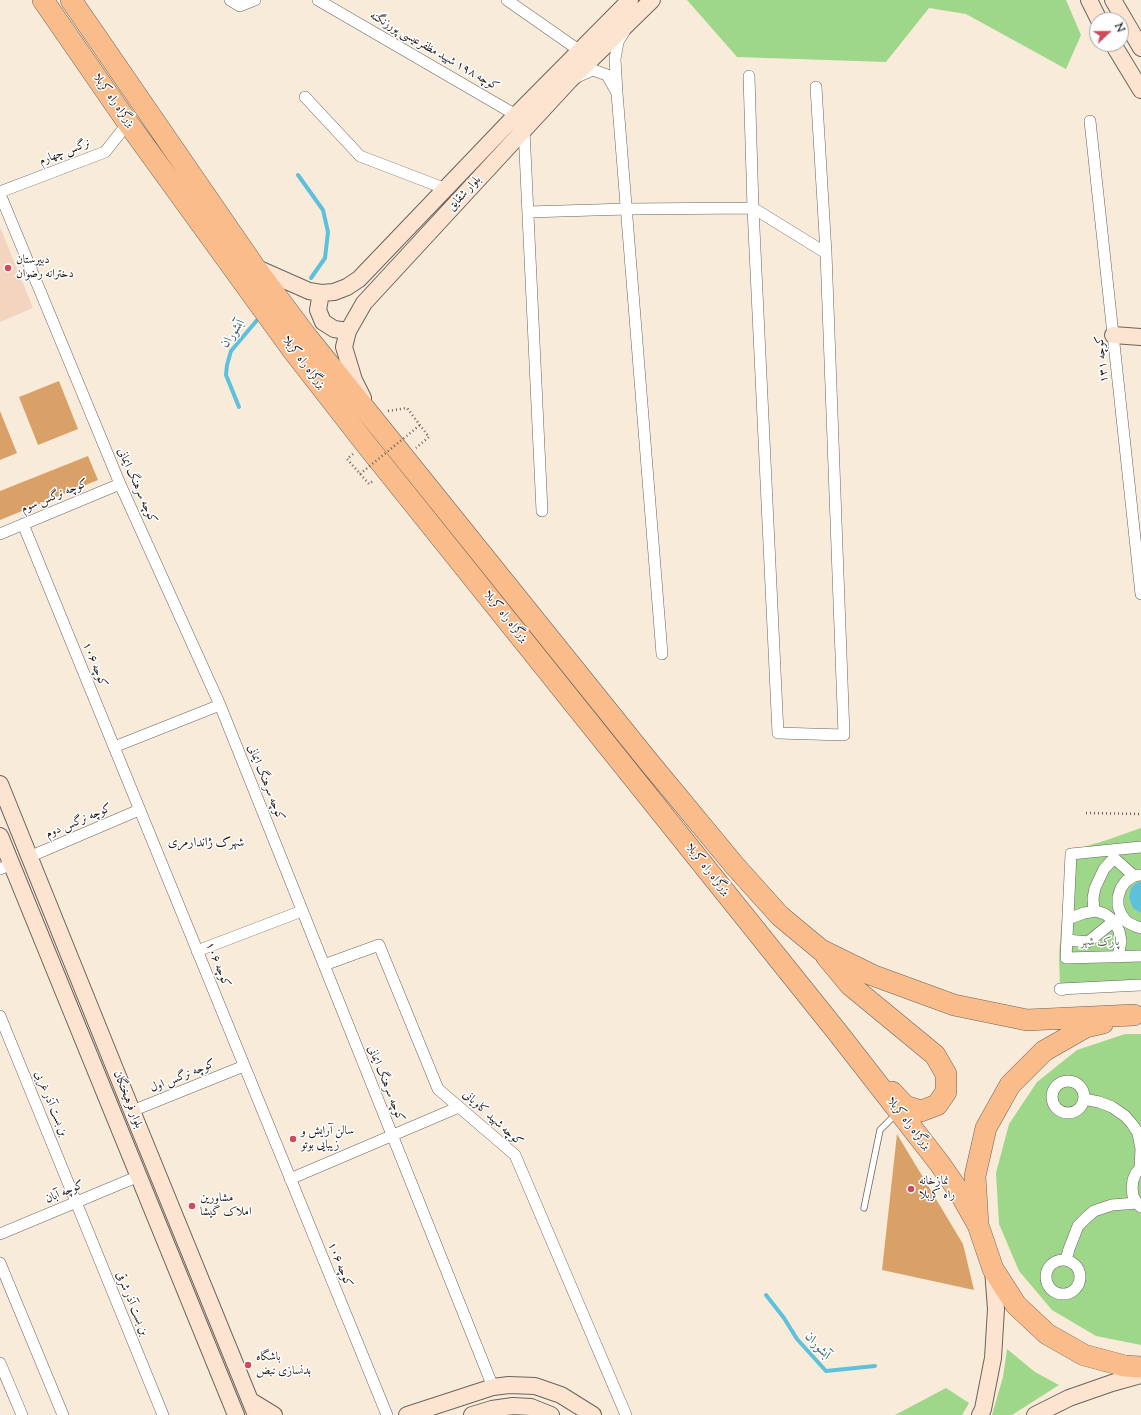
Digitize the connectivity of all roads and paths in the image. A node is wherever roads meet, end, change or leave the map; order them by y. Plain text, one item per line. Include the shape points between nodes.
1 (43, 0) edge
2 (70, 0) edge
3 (230, 0) edge
4 (255, 0) edge
5 (318, 0) edge
6 (507, 0) edge
7 (630, 0) edge
8 (652, 0) edge
9 (1089, 0) edge
10 (1114, 0) edge
11 (1095, 12) edge
12 (630, 21) junction
13 (1141, 48) edge
14 (580, 50) junction
15 (1118, 52) edge
16 (749, 76) dead end
17 (570, 80) junction
18 (816, 87) dead end
19 (1141, 90) edge
20 (617, 93) junction
21 (305, 97) dead end
22 (516, 115) junction
23 (1090, 121) dead end
24 (128, 123) junction
25 (524, 130) junction
26 (446, 189) junction
27 (0, 193) edge
28 (753, 208) junction
29 (627, 209) junction
30 (528, 212) junction
31 (826, 253) junction
32 (254, 266) junction
33 (321, 293) junction
34 (348, 331) junction
35 (1113, 335) junction
36 (1141, 337) edge
37 (407, 408) dead end
38 (370, 414) junction
39 (420, 425) junction
40 (430, 437) dead end
41 (347, 459) dead end
42 (360, 474) junction
43 (120, 484) junction
44 (369, 484) dead end
45 (542, 511) dead end
46 (23, 524) junction
47 (0, 534) edge
48 (1141, 594) edge
49 (662, 654) dead end
50 (220, 705) junction
51 (114, 747) junction
52 (0, 784) edge
53 (139, 810) junction
54 (1086, 813) dead end
55 (1141, 814) edge
56 (0, 836) edge
57 (1141, 848) edge
58 (1111, 854) junction
59 (29, 857) junction
60 (6, 866) edge
61 (1137, 876) edge
62 (1119, 908) junction
63 (302, 910) junction
64 (1094, 911) junction
65 (1109, 918) junction
66 (1068, 919) junction
67 (1136, 926) edge
68 (1067, 940) junction
69 (1122, 941) junction
70 (1088, 942) junction
71 (821, 950) junction
72 (197, 951) junction
73 (1141, 956) edge
74 (1089, 957) junction
75 (1118, 957) junction
76 (324, 965) junction
77 (1141, 985) edge
78 (1062, 990) dead end
79 (0, 1016) edge
80 (1138, 1016) edge
81 (838, 1033) junction
82 (244, 1066) junction
83 (1084, 1099) dead end
84 (459, 1107) junction
85 (132, 1111) junction
86 (898, 1112) junction
87 (392, 1135) junction
88 (1141, 1168) edge
89 (139, 1176) junction
90 (290, 1178) junction
91 (76, 1203) junction
92 (1139, 1205) edge
93 (864, 1208) dead end
94 (978, 1225) junction
95 (0, 1234) edge
96 (1066, 1260) dead end
97 (0, 1263) edge
98 (993, 1269) junction
99 (0, 1363) edge
100 (1141, 1367) edge
101 (1141, 1375) edge
102 (493, 1387) junction
103 (254, 1408) edge
104 (21, 1415) edge
105 (63, 1415) edge
106 (162, 1415) edge
107 (236, 1415) edge
108 (274, 1415) edge
109 (387, 1415) edge
110 (407, 1415) edge
111 (472, 1415) edge
112 (550, 1415) edge
113 (593, 1415) edge
114 (626, 1415) edge
115 (980, 1415) edge
116 (1035, 1415) edge

1 - 24 highway, بزرگراه راه کربلا
2 - 32 highway, بزرگراه راه کربلا
3 - 4 street via 240,6
5 - 22 street, کوچه ۱۹۸ شهید مظفرعیسی پورزنگنه
6 - 14 street
7 - 14 main road, بلوار شقایق
8 - 12 main road, بلوار شقایق
9 - 11 main road
10 - 13 main road
12 - 17 main road, بلوار شقایق
12 - 20 street via 618,42 615,59
14 - 22 main road, بلوار شقایق
15 - 19 main road
16 - 28 street
17 - 20 street via 593,70 607,75
17 - 25 main road, بلوار شقایق
18 - 31 street
20 - 29 street
21 - 26 street via 360,156
22 - 26 main road, بلوار شقایق
23 - 35 street, کوچه ۱۳۱
24 - 27 street, نرگس چهارم via 105,152
24 - 81 highway, بزرگراه راه کربلا via 294,352
25 - 30 street
25 - 34 main road, بلوار شقایق via 375,290 364,303
26 - 33 main road, بلوار شقایق via 359,279 334,292
27 - 43 street, کوچه سرهنگ ایمانی
28 - 29 street
28 - 31 street
28 - 31 street via 778,733 844,735
29 - 30 street
29 - 49 street
30 - 45 street
32 - 33 main road, بلوار شقایق via 309,291
32 - 38 highway, بزرگراه راه کربلا
33 - 34 main road via 318,310 323,322 334,329
34 - 38 main road, بلوار شقایق via 344,347 354,380
35 - 36 main road
35 - 48 street, کوچه ۱۳۱
37 - 39 path
38 - 71 highway, بزرگراه راه کربلا via 730,860 780,916
39 - 40 path
39 - 42 path, bridge
41 - 42 path
42 - 44 path
43 - 46 street, کوچه نرگس سوم
43 - 50 street, کوچه سرهنگ ایمانی
46 - 47 street, کوچه نرگس سوم
46 - 51 street, کوچه ۱۰۶
50 - 51 street
50 - 63 street, کوچه سرهنگ ایمانی
51 - 53 street, کوچه ۱۰۶
52 - 59 main road, بلوار فرهیختگان
53 - 59 street, کوچه نرگس دوم
53 - 72 street, کوچه ۱۰۶
54 - 55 path
56 - 60 main road, بلوار فرهیختگان
57 - 58 street
58 - 61 street
58 - 64 street via 1097,883
58 - 66 street via 1070,854
59 - 85 main road, بلوار فرهیختگان
60 - 89 main road, بلوار فرهیختگان
61 - 62 street via 1126,881 1121,888 1118,897
62 - 65 street
62 - 67 street via 1127,922
63 - 72 street
63 - 76 street, کوچه سرهنگ ایمانی
64 - 65 street
64 - 66 street
65 - 69 street via 1119,931
65 - 70 street
66 - 68 street
67 - 69 street
68 - 70 street
68 - 74 street via 1066,958
69 - 75 street
70 - 74 street
71 - 80 highway, بزرگراه راه کربلا via 872,975 954,1005 1027,1020
71 - 81 highway via 850,985 935,1055 946,1074 946,1092 937,1105 921,1111 905,1106
72 - 82 street, کوچه ۱۰۶
73 - 75 street
74 - 75 street
76 - 84 street, کوچه شهید کاویانی via 379,944 438,1089
76 - 87 street, کوچه سرهنگ ایمانی
77 - 78 street via 1060,989
79 - 91 street, بن بست آذر غربی
80 - 94 highway via 1086,1027 1044,1051 1010,1085 986,1128 975,1176
81 - 86 highway, بزرگراه راه کربلا
82 - 85 street, کوچه نرگس اول
82 - 90 street, کوچه ۱۰۶
83 - 88 street via 1112,1107 1132,1124 1138,1134
84 - 87 street
84 - 114 street, کوچه شهید کاویانی via 515,1154
85 - 103 main road, بلوار فرهیختگان
86 - 93 lane via 880,1130
86 - 94 highway, بزرگراه راه کربلا via 956,1187
87 - 90 street
87 - 102 street, کوچه سرهنگ ایمانی
88 - 92 street via 1136,1173 1132,1188 1133,1196
89 - 91 street, کوچه آبان
89 - 107 main road, بلوار فرهیختگان
90 - 109 street, کوچه ۱۰۶
91 - 95 street, کوچه آبان
91 - 106 street, بن بست آذر شرقی
92 - 96 street via 1112,1205 1086,1218 1078,1226
94 - 98 highway
97 - 105 street
98 - 100 highway via 1016,1305 1047,1334 1084,1355 1125,1366
98 - 115 main road via 996,1309 993,1358
99 - 104 street
101 - 116 main road via 1069,1398
102 - 110 main road
102 - 113 main road via 535,1386 561,1395
103 - 108 main road
111 - 112 main road via 513,1406 531,1407

